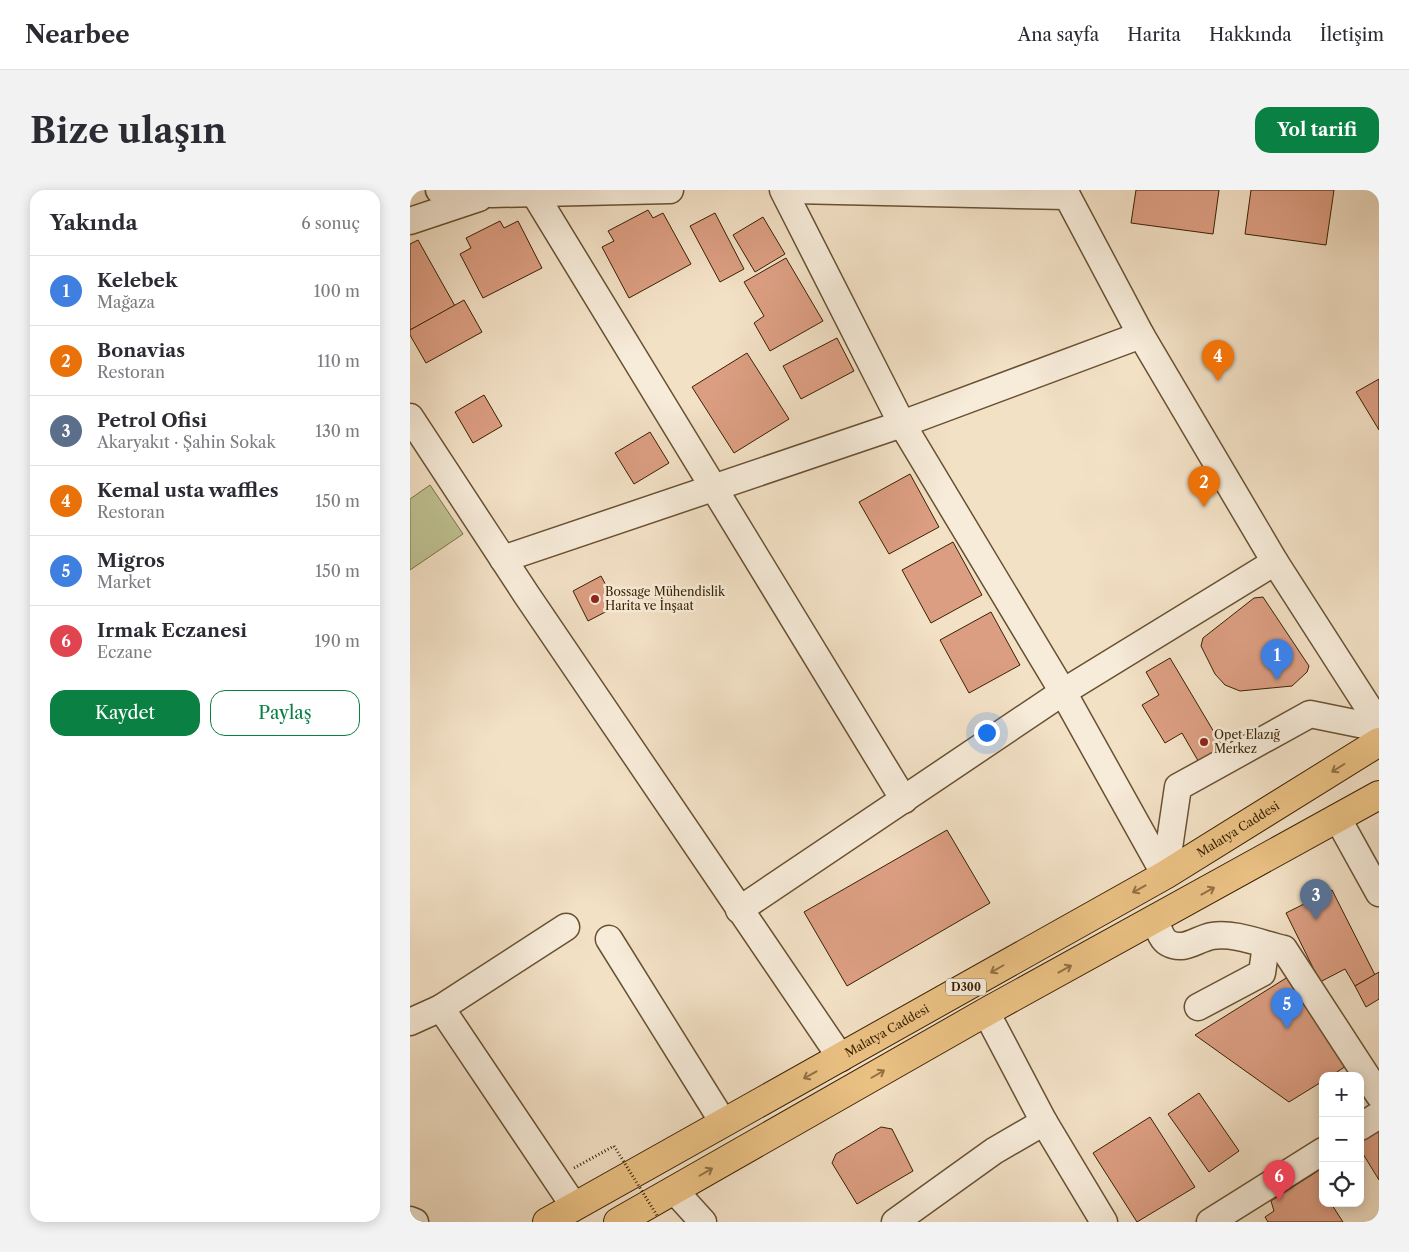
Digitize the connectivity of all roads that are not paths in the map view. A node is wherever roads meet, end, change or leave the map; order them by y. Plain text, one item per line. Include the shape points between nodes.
1 (439, 190) edge
2 (652, 190) edge
3 (670, 190) edge
4 (783, 190) edge
5 (793, 190) edge
6 (822, 190) edge
7 (534, 193) junction
8 (1066, 193) edge
9 (492, 194) junction
10 (410, 221) edge
11 (1141, 335) junction
12 (410, 418) edge
13 (902, 424) junction
14 (715, 487) junction
15 (503, 559) junction
16 (1275, 562) junction
17 (1063, 692) junction
18 (1379, 724) edge
19 (1379, 728) edge
20 (1379, 742) edge
21 (1379, 795) edge
22 (904, 800) junction
23 (1338, 819) junction
24 (1165, 875) junction
25 (1379, 893) edge
26 (740, 910) junction
27 (1155, 920) junction
28 (566, 927) dead end
29 (609, 939) dead end
30 (1266, 945) junction
31 (1198, 1007) dead end
32 (441, 1008) junction
33 (986, 1012) junction
34 (410, 1022) edge
35 (841, 1058) junction
36 (1379, 1095) edge
37 (1379, 1115) edge
38 (723, 1122) junction
39 (1044, 1122) junction
40 (1364, 1124) edge
41 (1319, 1154) edge
42 (674, 1190) junction
43 (574, 1206) junction
44 (410, 1220) edge
45 (1213, 1221) edge
46 (415, 1222) edge
47 (547, 1222) edge
48 (618, 1222) edge
49 (703, 1222) edge
50 (896, 1222) edge
51 (1104, 1222) edge

1 - 9 street
2 - 3 street
2 - 7 street
4 - 13 street
5 - 6 street
6 - 8 street
7 - 9 street
7 - 14 street
8 - 11 street
9 - 10 street
11 - 13 street
11 - 16 street
12 - 15 street
13 - 14 street
13 - 17 street
14 - 15 street
14 - 22 street
15 - 26 street
16 - 17 street
16 - 18 street
17 - 22 street
17 - 24 street
19 - 24 street via 1310,714 1178,787
20 -> 24 highway, Malatya Caddesi / D300
21 - 23 highway, D300
22 - 26 street
23 - 25 street
27 -> 23 highway, D300
24 -> 35 highway, Malatya Caddesi / D300
26 - 35 street
27 - 30 street via 1165,942 1171,944 1190,945 1212,936
33 -> 27 highway, D300
28 - 32 street
29 - 38 street
30 - 31 street via 1262,973
30 - 36 street via 1284,949
32 - 34 street
32 - 43 street
33 - 39 street
42 -> 33 highway, D300
35 -> 38 highway, Malatya Caddesi / D300
37 - 40 street
38 - 43 highway, Malatya Caddesi / D300
39 - 50 street via 994,1151
39 - 51 street
41 - 45 street
42 - 48 highway, D300
42 - 49 street
43 - 47 highway, Malatya Caddesi / D300
44 - 46 street

